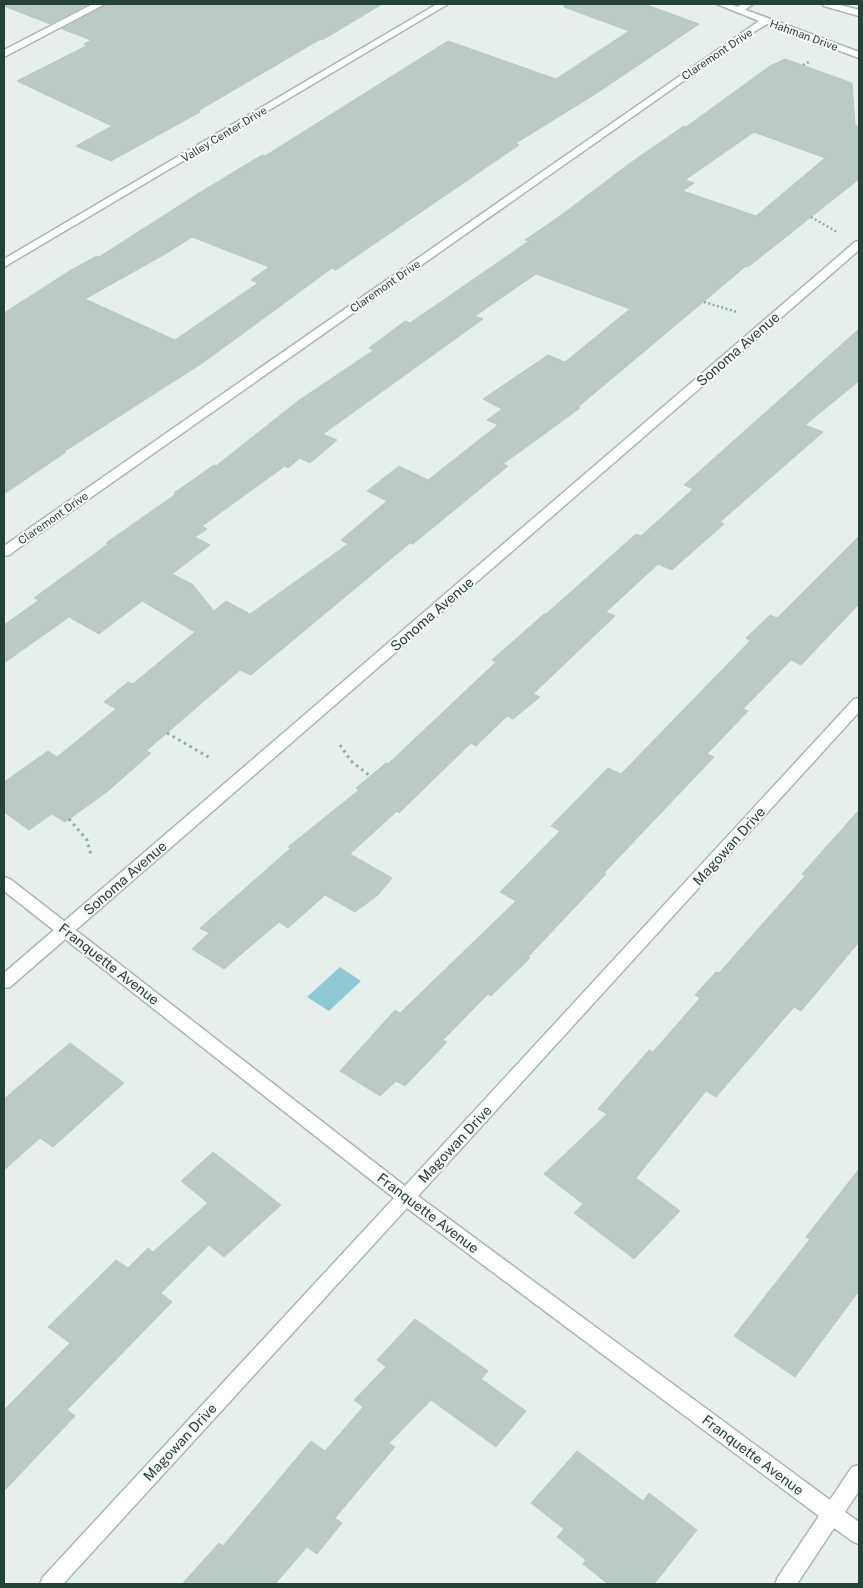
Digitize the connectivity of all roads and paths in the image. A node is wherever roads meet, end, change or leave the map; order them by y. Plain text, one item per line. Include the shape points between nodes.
1 (100, 4) edge
2 (443, 4) edge
3 (722, 4) edge
4 (748, 4) edge
5 (828, 4) edge
6 (739, 10) junction
7 (859, 13) edge
8 (766, 21) junction
9 (4, 54) edge
10 (859, 55) edge
11 (811, 217) dead end
12 (837, 232) dead end
13 (859, 244) edge
14 (4, 264) edge
15 (704, 302) dead end
16 (737, 312) dead end
17 (4, 552) edge
18 (859, 703) edge
19 (167, 733) dead end
20 (340, 745) dead end
21 (210, 758) dead end
22 (370, 776) dead end
23 (69, 819) dead end
24 (91, 855) dead end
25 (4, 883) edge
26 (66, 930) junction
27 (4, 982) edge
28 (405, 1196) junction
29 (859, 1474) edge
30 (832, 1514) junction
31 (859, 1534) edge
32 (50, 1584) edge
33 (785, 1584) edge

1 - 9 street
2 - 14 street, Valley Center Drive
3 - 6 street, Hahman Drive
4 - 6 street
5 - 7 street
6 - 8 street, Hahman Drive
8 - 10 street, Hahman Drive
8 - 17 street, Claremont Drive
11 - 12 path
13 - 26 street, Sonoma Avenue
15 - 16 path
18 - 28 street, Magowan Drive via 601,987
19 - 21 path
20 - 22 path via 352,761
23 - 24 path via 87,840
25 - 26 street, Franquette Avenue
26 - 27 street, Sonoma Avenue
26 - 28 street, Franquette Avenue
28 - 30 street, Franquette Avenue
28 - 32 street, Magowan Drive
29 - 30 street
30 - 31 street, Franquette Avenue
30 - 33 street

